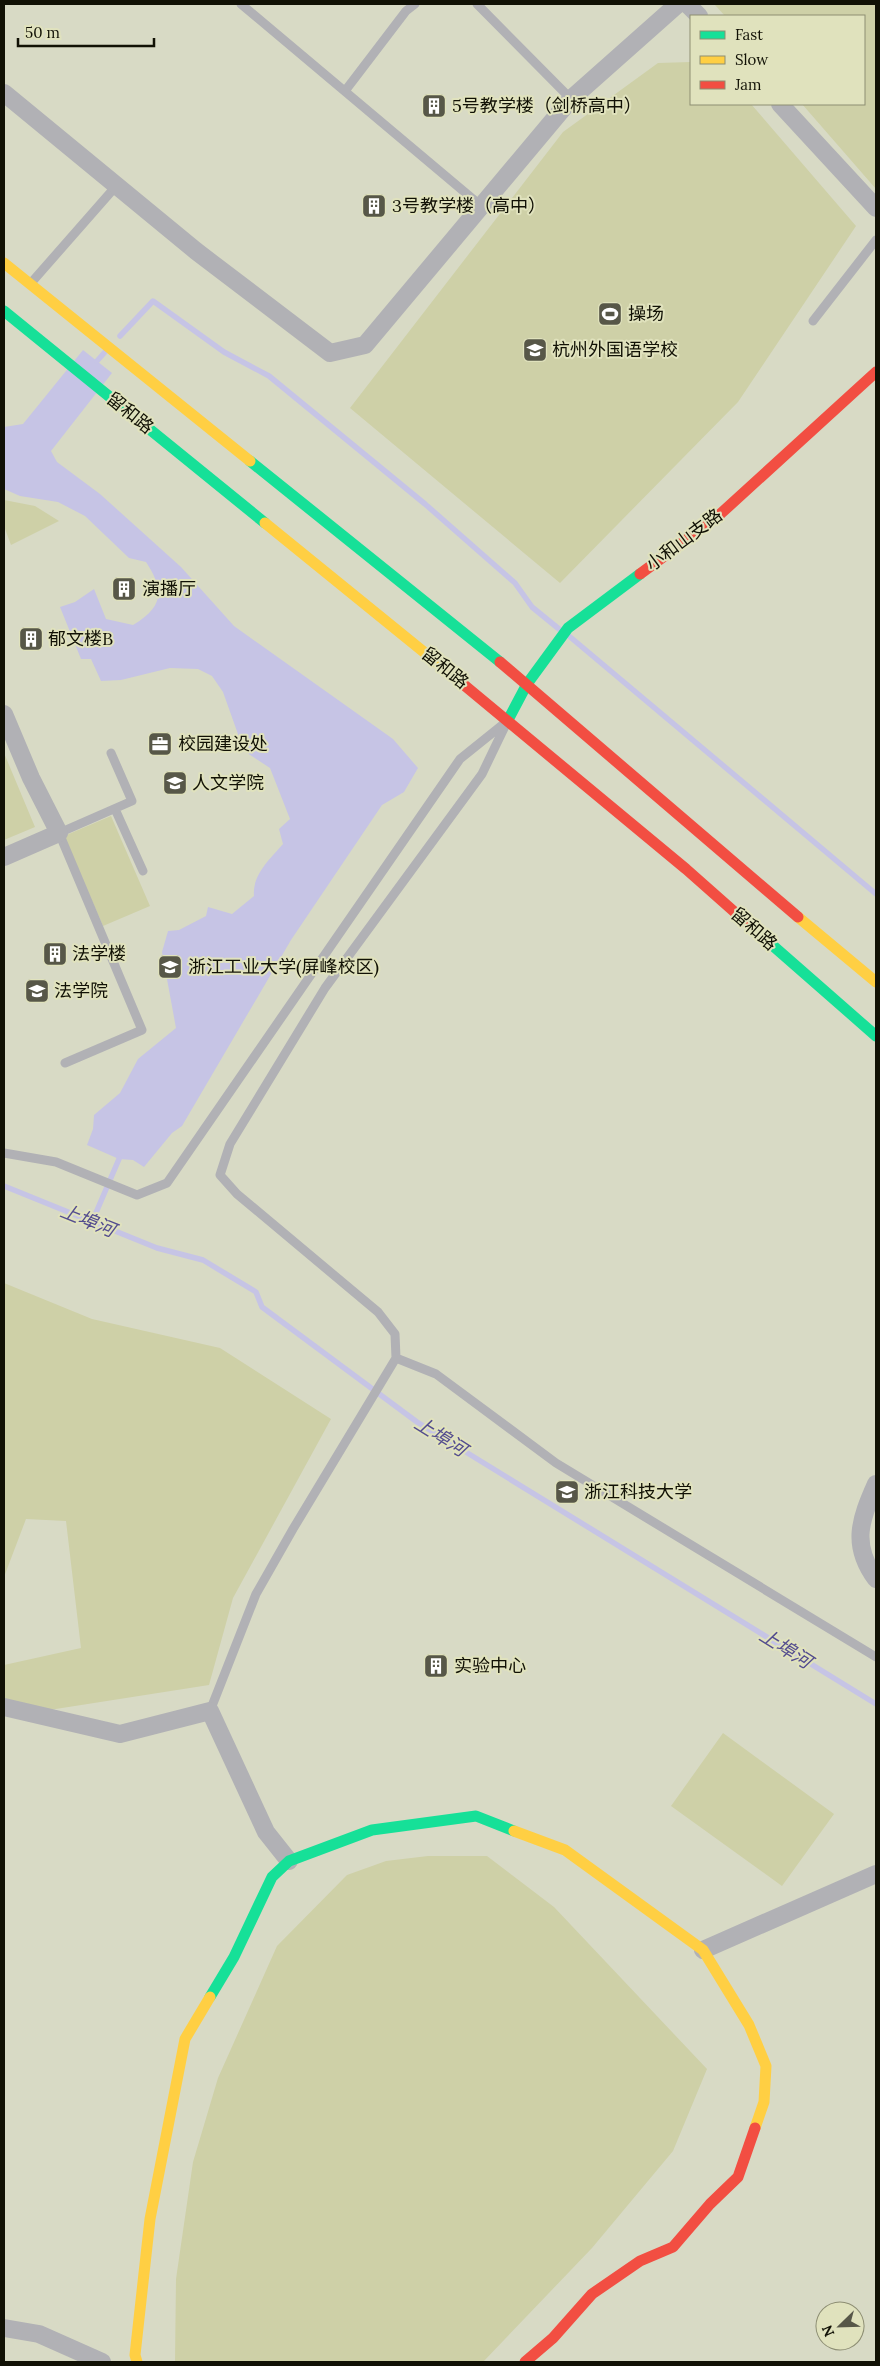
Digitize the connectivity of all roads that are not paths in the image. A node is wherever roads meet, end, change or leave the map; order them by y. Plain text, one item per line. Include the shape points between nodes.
1 (241, 4) edge
2 (415, 4) edge
3 (477, 4) edge
4 (678, 4) edge
5 (687, 4) edge
6 (698, 15) edge
7 (345, 91) junction
8 (4, 93) edge
9 (571, 99) junction
10 (781, 105) edge
11 (117, 186) junction
12 (480, 205) junction
13 (876, 208) edge
14 (876, 240) edge
15 (4, 263) edge
16 (30, 284) junction
17 (4, 311) edge
18 (814, 321) dead end
19 (876, 372) edge
20 (527, 684) junction
21 (4, 714) edge
22 (508, 720) junction
23 (111, 753) dead end
24 (115, 809) junction
25 (59, 833) junction
26 (4, 857) edge
27 (143, 871) dead end
28 (876, 982) edge
29 (876, 1036) edge
30 (65, 1063) dead end
31 (4, 1153) edge
32 (396, 1358) junction
33 (876, 1484) edge
34 (876, 1579) edge
35 (876, 1657) edge
36 (4, 1707) edge
37 (210, 1712) junction
38 (289, 1861) junction
39 (876, 1874) edge
40 (703, 1950) junction
41 (4, 2328) edge
42 (102, 2362) edge
43 (137, 2362) edge
44 (525, 2362) edge

1 - 7 lane
2 - 7 lane via 406,11
3 - 9 lane
4 - 9 street
5 - 6 street
7 - 12 lane
8 - 11 street
9 - 12 street
10 - 13 street
11 - 12 street via 330,353 365,345
11 - 16 lane
14 - 18 lane
15 - 16 main road
16 - 20 main road
17 - 22 main road, 留和路
19 - 20 main road, 小和山支路 via 717,517 568,628
20 - 22 main road, 小和山支路
20 - 28 main road via 722,854
21 - 25 street
22 - 29 main road, 留和路 via 686,869
22 - 31 lane via 460,759 167,1183 137,1195 56,1162
22 - 32 lane via 482,774 325,988 230,1144 220,1175 237,1194 378,1312 395,1334
23 - 24 lane via 132,801
24 - 25 lane
24 - 27 lane
25 - 26 street
25 - 30 lane via 142,1030
32 - 35 lane via 436,1374 556,1463
32 - 37 lane via 256,1594
33 - 34 street via 862,1515 859,1542 869,1570
36 - 37 street via 120,1734
37 - 38 street via 266,1832
38 - 40 main road via 372,1830 476,1816 565,1850
38 - 43 main road via 272,1877 234,1957 185,2039 150,2219 135,2355
39 - 40 street
40 - 44 main road via 749,2025 766,2066 764,2102 738,2177 674,2247 640,2261 592,2294 553,2338
41 - 42 street via 39,2334

